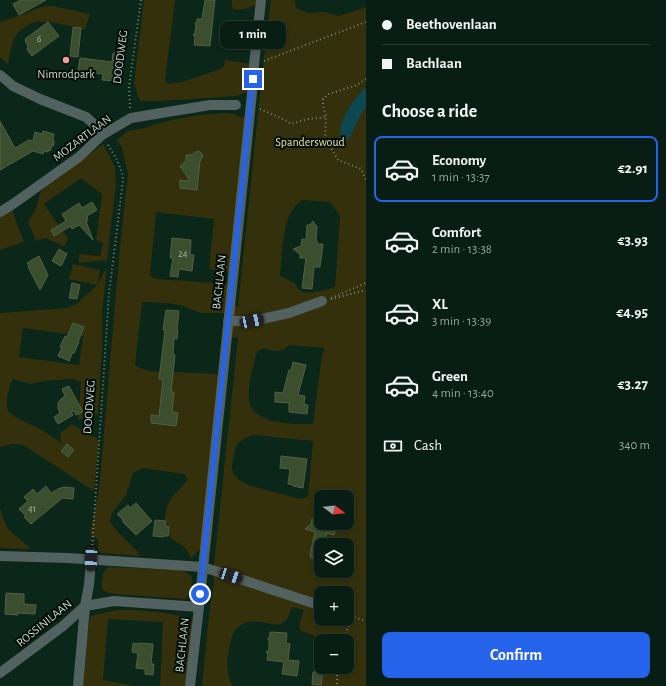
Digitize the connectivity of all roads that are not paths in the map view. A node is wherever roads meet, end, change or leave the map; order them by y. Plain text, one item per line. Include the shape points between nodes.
1 (261, 0) edge
2 (0, 75) edge
3 (236, 105) dead end
4 (102, 135) junction
5 (0, 212) edge
6 (322, 302) road end
7 (228, 322) junction
8 (0, 556) edge
9 (91, 559) junction
10 (203, 567) junction
11 (314, 603) edge
12 (85, 606) junction
13 (199, 607) junction
14 (0, 673) edge
15 (78, 686) edge
16 (190, 686) edge

1 - 7 street, BACHLAAN
2 - 4 street via 13,86 86,117
3 - 4 street, MOZARTLAAN via 210,105 131,118
4 - 5 street, MOZARTLAAN via 79,157
6 - 7 street via 252,321
7 - 10 street, BACHLAAN
8 - 9 street
9 - 10 street
9 - 12 street via 90,585
10 - 11 street
10 - 13 street, BACHLAAN
12 - 13 street via 114,601
12 - 14 street, ROSSINILAAN via 63,626
12 - 15 street
13 - 16 street, BACHLAAN

